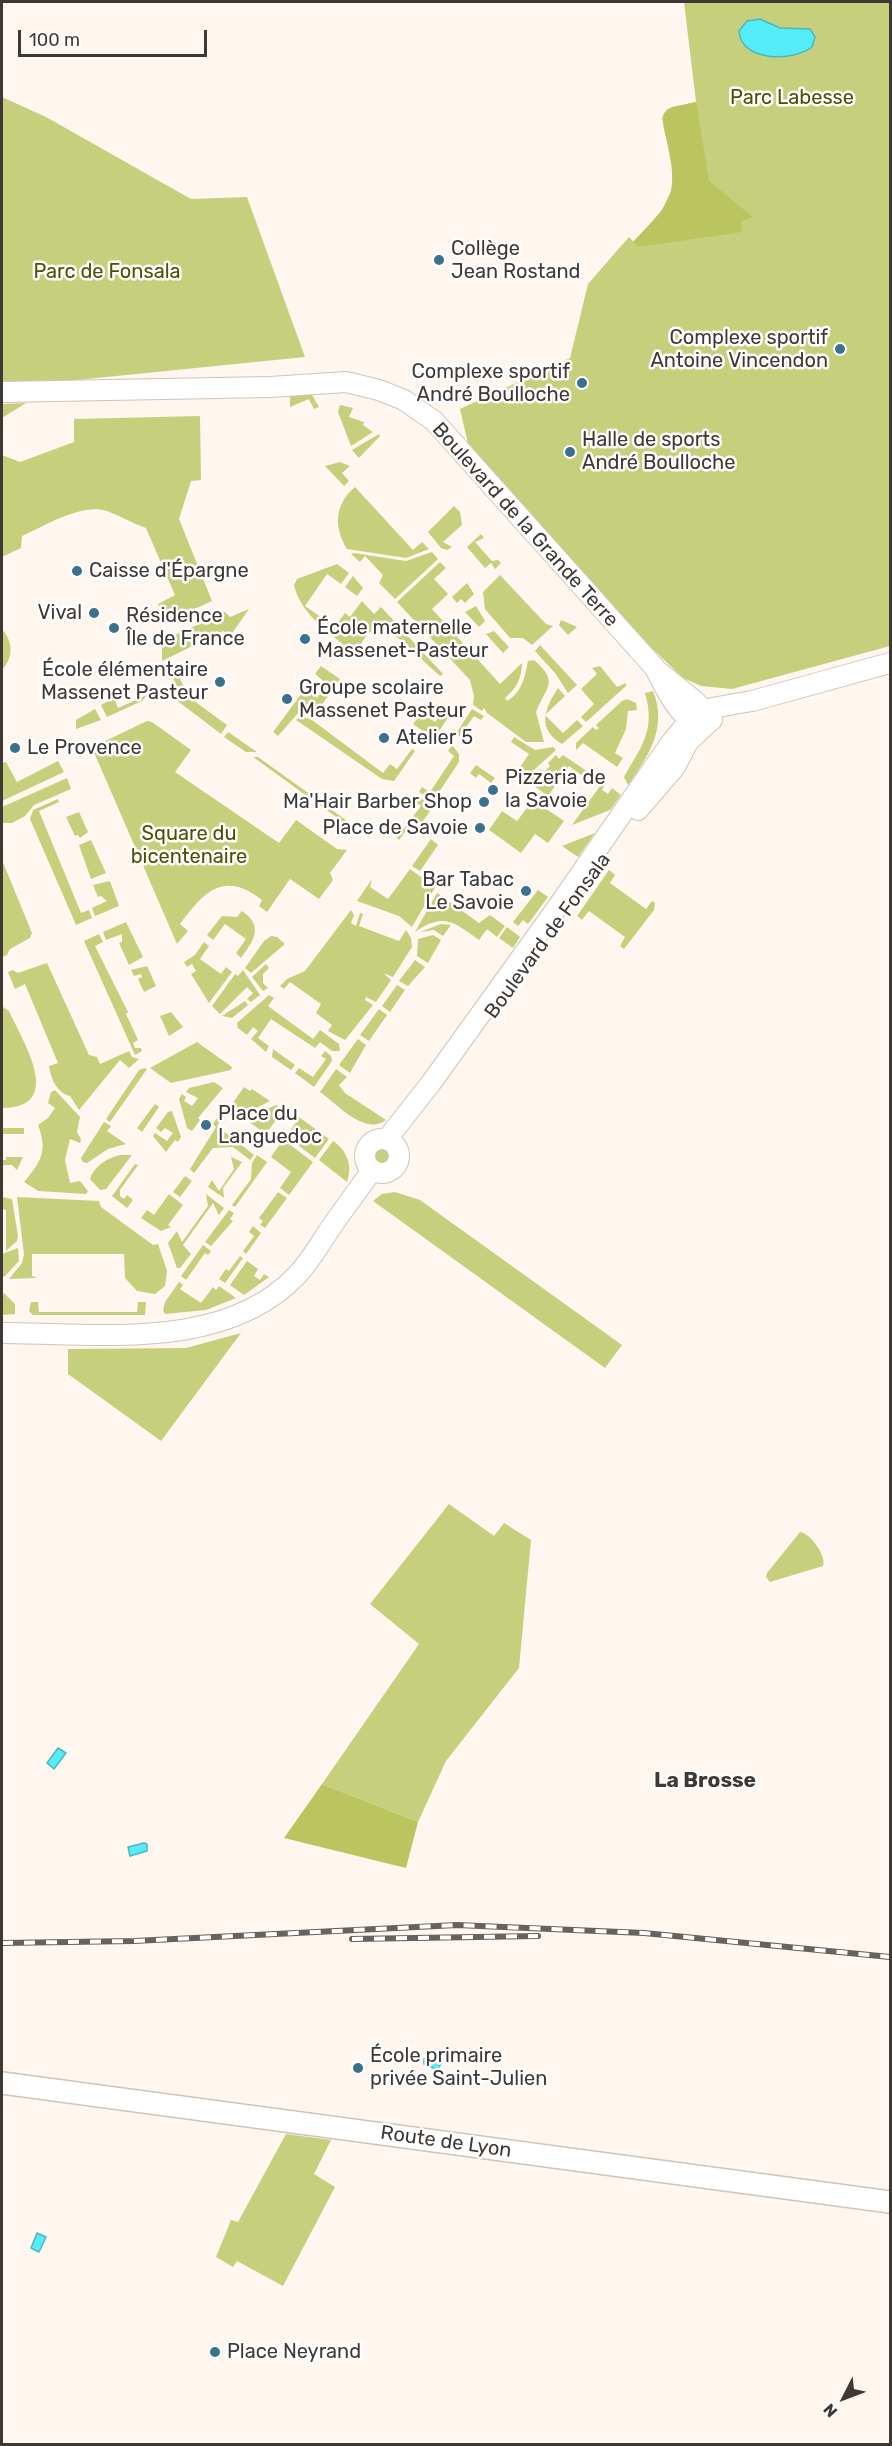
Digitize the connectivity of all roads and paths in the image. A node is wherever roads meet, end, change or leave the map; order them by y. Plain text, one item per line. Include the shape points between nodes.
1 (2, 392) edge
2 (891, 663) edge
3 (701, 720) junction
4 (392, 1142) junction
5 (372, 1170) junction
6 (2, 1333) edge
7 (2, 2082) edge
8 (891, 2202) edge

1 - 3 street, Boulevard de la Grande Terre via 346,382 392,394 434,421 655,668 672,701
2 - 3 street via 752,701
3 - 4 street, Boulevard de Fonsala via 667,778 642,804 528,967
4 - 5 street via 372,1142 366,1149 365,1158
4 - 5 street via 400,1158 394,1168 381,1173
5 - 6 street via 298,1274 263,1303 236,1317 157,1333
7 - 8 main road, Route de Lyon

